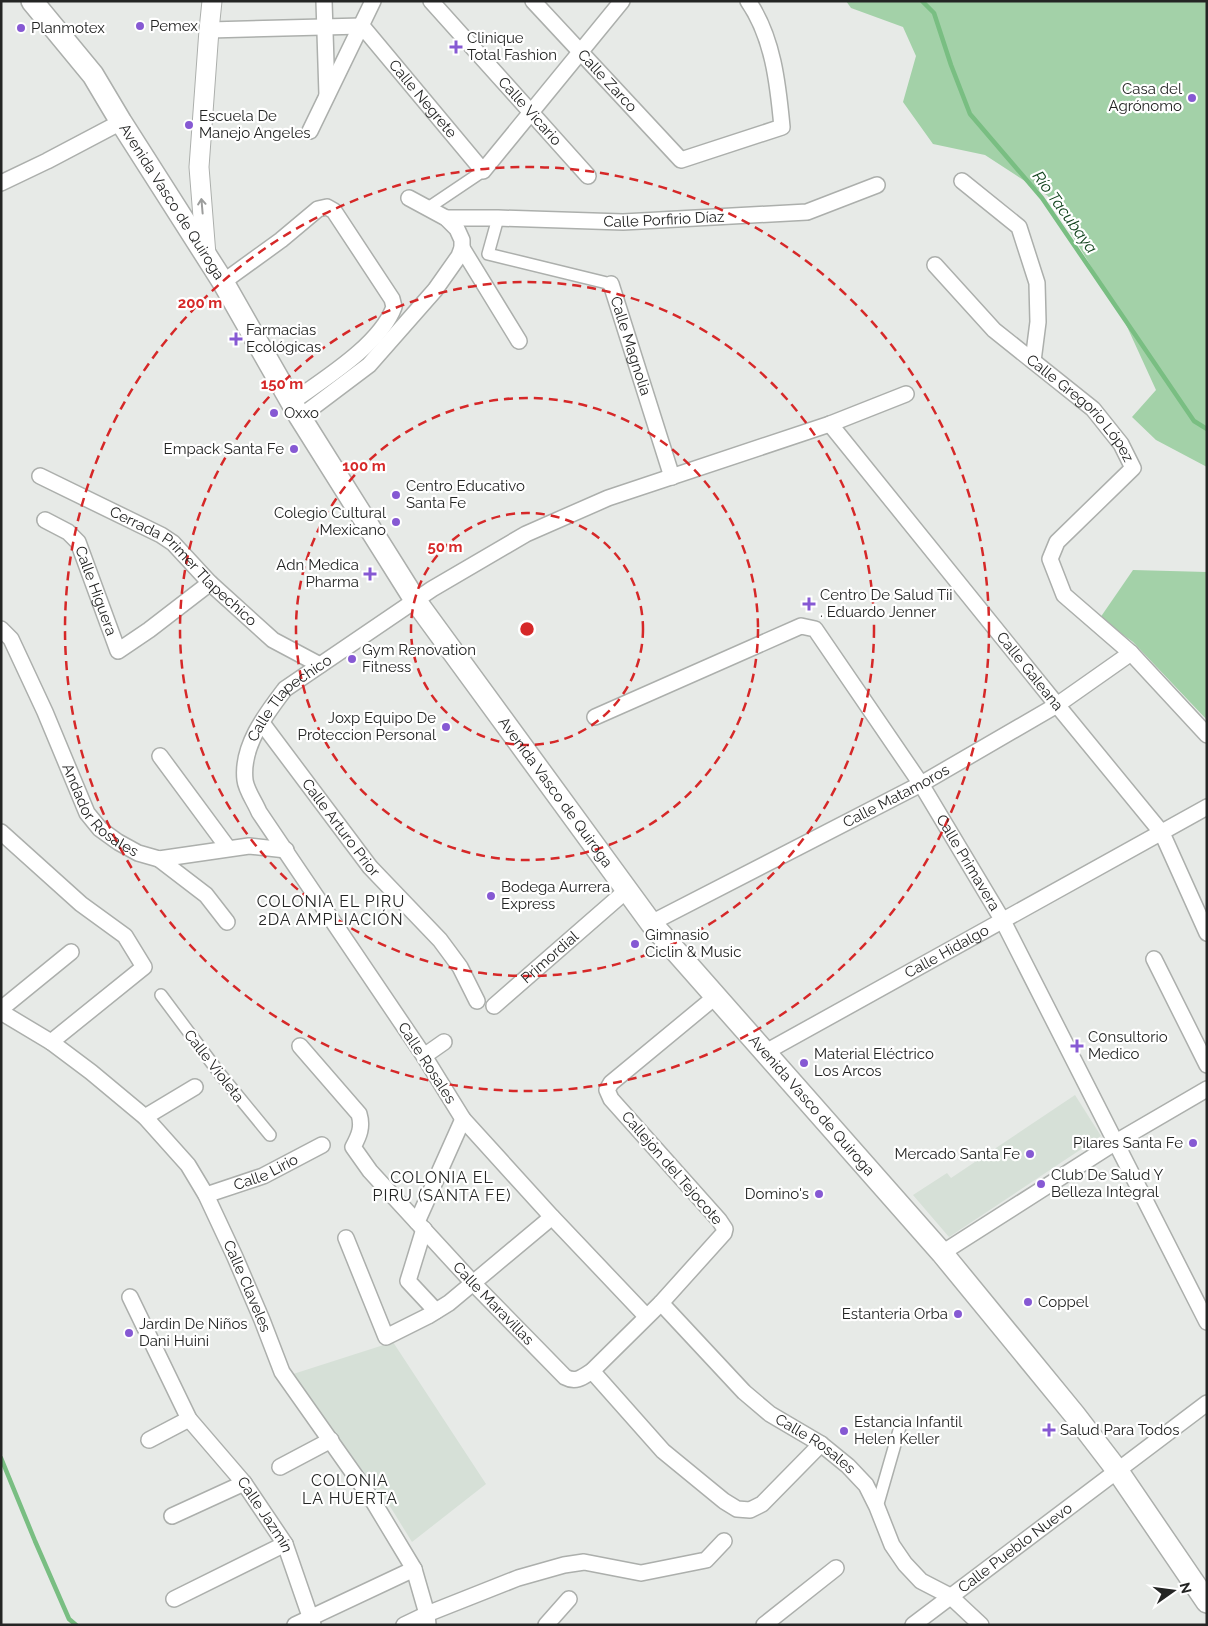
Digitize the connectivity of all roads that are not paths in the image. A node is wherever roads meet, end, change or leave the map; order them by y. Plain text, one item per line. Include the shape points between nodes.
1 (32, 1) edge
2 (212, 1) edge
3 (324, 1) edge
4 (374, 1) edge
5 (431, 1) edge
6 (533, 1) edge
7 (622, 1) edge
8 (748, 1) edge
9 (362, 26) junction
10 (325, 27) junction
11 (208, 30) junction
12 (580, 53) junction
13 (327, 97) junction
14 (531, 112) junction
15 (121, 122) junction
16 (310, 131) dead end
17 (483, 171) junction
18 (588, 176) dead end
19 (962, 181) dead end
20 (1, 183) edge
21 (877, 186) dead end
22 (409, 198) dead end
23 (428, 208) junction
24 (446, 218) junction
25 (498, 218) junction
26 (462, 248) junction
27 (206, 254) junction
28 (935, 265) dead end
29 (222, 282) junction
30 (611, 284) joint
31 (519, 341) dead end
32 (1033, 361) junction
33 (906, 394) dead end
34 (296, 410) junction
35 (830, 424) junction
36 (40, 476) dead end
37 (672, 477) junction
38 (45, 520) dead end
39 (210, 583) junction
40 (415, 600) junction
41 (1, 629) edge
42 (1131, 653) junction
43 (320, 664) junction
44 (1057, 705) junction
45 (595, 717) dead end
46 (262, 723) junction
47 (1207, 735) edge
48 (160, 756) dead end
49 (245, 782) joint
50 (921, 784) junction
51 (1207, 807) edge
52 (1, 832) edge
53 (1162, 833) junction
54 (228, 848) junction
55 (286, 850) junction
56 (159, 859) junction
57 (627, 890) junction
58 (1003, 921) junction
59 (227, 922) dead end
60 (652, 923) junction
61 (1207, 933) edge
62 (71, 952) dead end
63 (1154, 958) dead end
64 (161, 995) dead end
65 (715, 997) junction
66 (477, 1001) dead end
67 (494, 1006) dead end
68 (1, 1010) edge
69 (51, 1042) junction
70 (444, 1042) dead end
71 (300, 1046) dead end
72 (764, 1053) junction
73 (424, 1056) junction
74 (1207, 1065) edge
75 (195, 1087) dead end
76 (1207, 1089) edge
77 (145, 1117) junction
78 (463, 1119) junction
79 (270, 1135) dead end
80 (1116, 1142) junction
81 (322, 1145) dead end
82 (206, 1195) junction
83 (552, 1216) junction
84 (420, 1226) junction
85 (346, 1238) dead end
86 (942, 1253) junction
87 (473, 1283) junction
88 (130, 1297) dead end
89 (661, 1303) junction
90 (436, 1311) junction
91 (646, 1316) junction
92 (1207, 1322) edge
93 (592, 1370) junction
94 (1207, 1403) edge
95 (189, 1419) junction
96 (900, 1427) dead end
97 (149, 1440) dead end
98 (331, 1440) junction
99 (821, 1444) junction
100 (280, 1467) dead end
101 (1117, 1470) junction
102 (244, 1483) junction
103 (877, 1507) junction
104 (172, 1516) dead end
105 (724, 1542) dead end
106 (286, 1544) junction
107 (836, 1568) dead end
108 (414, 1569) junction
109 (950, 1596) junction
110 (174, 1598) dead end
111 (569, 1599) dead end
112 (1207, 1602) edge
113 (428, 1619) edge
114 (312, 1621) edge
115 (295, 1625) edge
116 (404, 1625) edge
117 (546, 1625) edge
118 (764, 1625) edge
119 (913, 1625) edge
120 (981, 1625) edge

1 - 15 main road, Avenida Vasco de Quiroga via 84,61
2 - 11 street
3 - 10 street
4 - 9 street
5 - 14 street, Calle Vicario
6 - 12 street, Calle Zarco
7 - 12 street
8 - 12 street, Calle Zarco via 770,50 782,126 681,160
9 - 10 street
9 - 13 street
9 - 17 street, Calle Negrete
10 - 11 street
10 - 13 street
27 -> 11 street via 199,168
12 - 14 street
13 - 16 street
14 - 17 street
14 - 18 street, Calle Vicario
15 - 20 street
15 - 27 main road, Avenida Vasco de Quiroga
17 - 23 street
19 - 32 street via 1019,227 1036,282 1038,322
21 - 25 street, Calle Porfirio Díaz via 807,212 623,222
22 - 23 street, Calle Porfirio Díaz
23 - 24 street, Calle Porfirio Díaz
24 - 25 street, Calle Porfirio Díaz
24 - 26 street, Calle Porfirio Díaz via 457,229
25 - 30 street, Calle Magnolia via 488,254
26 - 31 street, Calle Porfirio Díaz
26 - 34 street via 435,290 369,365
27 - 29 main road, Avenida Vasco de Quiroga
28 - 32 street, Calle Gregorio López via 994,330
29 - 34 main road, Avenida Vasco de Quiroga
29 - 34 street via 318,209 328,207 392,299 392,314 373,338
30 - 37 street, Calle Magnolia
32 - 42 street, Calle Gregorio López via 1093,409 1121,444 1133,468 1057,542 1050,559 1064,595
33 - 35 street
34 - 40 main road, Avenida Vasco de Quiroga
35 - 37 street
35 - 44 street, Calle Galeana
36 - 39 street, Cerrada Primer Tlapechico via 161,535 173,543
37 - 40 street via 608,498 526,534
38 - 39 street, Calle Higuera via 68,532 78,542 118,650
39 - 43 street, Cerrada Primer Tlapechico via 273,640
40 - 43 street, Calle Tlapechico
40 - 57 main road, Avenida Vasco de Quiroga
41 - 56 street, Andador Rosales via 11,639 87,812 100,829 118,842 138,853
42 - 44 street, Calle Matamoros
42 - 47 street, Calle Gregorio López
43 - 46 street, Calle Tlapechico via 285,689
44 - 50 street, Calle Matamoros
44 - 53 street, Calle Galeana
45 - 50 street, Calle Primavera via 801,626 815,629 826,642
46 - 49 street, Calle Tlapechico via 250,744 245,762
46 - 66 street, Calle Arturo Prior via 370,867 440,940 460,967
48 - 54 street
49 - 55 street, Calle Rosales via 259,812
50 - 58 street, Calle Primavera
50 - 60 street, Calle Matamoros
51 - 53 street, Calle Hidalgo
52 - 69 street via 81,904 125,936 144,967
53 - 58 street, Calle Hidalgo
53 - 61 street, Calle Galeana
54 - 55 street, Andador Rosales via 249,846
54 - 56 street, Andador Rosales
55 - 73 street, Calle Rosales
56 - 59 street via 206,895
57 - 60 main road, Avenida Vasco de Quiroga
57 - 67 street, Primordial
58 - 72 street, Calle Hidalgo
58 - 80 street, Calle Primavera
60 - 65 main road, Avenida Vasco de Quiroga
62 - 68 street
63 - 74 street
64 - 79 street, Calle Violeta
65 - 72 main road, Avenida Vasco de Quiroga
65 - 89 street, Callejón del Tejocote via 611,1082 607,1090 611,1099 725,1229 722,1237
68 - 69 street, Calle Claveles
69 - 77 street, Calle Claveles
70 - 73 street
71 - 84 street, Calle Maravillas via 359,1114 360,1134 353,1147 370,1171
72 - 86 main road, Avenida Vasco de Quiroga
73 - 78 street, Calle Rosales
75 - 77 street
76 - 80 street
77 - 82 street, Calle Claveles via 188,1165
78 - 83 street, Calle Rosales
78 - 84 street
80 - 86 street
80 - 92 street, Calle Primavera
81 - 82 street, Calle Lirio via 263,1176
82 - 98 street, Calle Claveles via 282,1372
83 - 87 street
83 - 91 street, Calle Rosales
84 - 87 street, Calle Maravillas
84 - 90 street via 408,1282
85 - 90 street via 386,1337
86 - 101 main road, Avenida Vasco de Quiroga
87 - 90 street
87 - 93 street, Calle Maravillas via 565,1377 572,1381 580,1380
88 - 95 street, Calle Jazmín
89 - 91 street, Callejón del Tejocote
89 - 99 street, Calle Rosales via 744,1392 770,1414
91 - 93 street, Callejón del Tejocote
93 - 99 street via 663,1451 737,1509 750,1510 762,1504
94 - 101 street, Calle Pueblo Nuevo
95 - 97 street
95 - 102 street, Calle Jazmín
96 - 103 street
98 - 100 street
98 - 108 street, Calle Claveles
99 - 103 street, Calle Rosales via 866,1485
101 - 109 street, Calle Pueblo Nuevo
101 - 112 main road, Avenida Vasco de Quiroga
102 - 104 street
102 - 106 street, Calle Jazmín
103 - 109 street, Calle Rosales via 892,1545 905,1564 921,1581
105 - 113 street via 706,1560 641,1573 584,1562 564,1565 518,1578
106 - 110 street
106 - 114 street, Calle Jazmín
107 - 118 street
108 - 113 street, Calle Claveles
108 - 114 street
109 - 119 street, Calle Pueblo Nuevo
109 - 120 street, Calle Rosales
111 - 117 street
113 - 116 street
114 - 115 street

